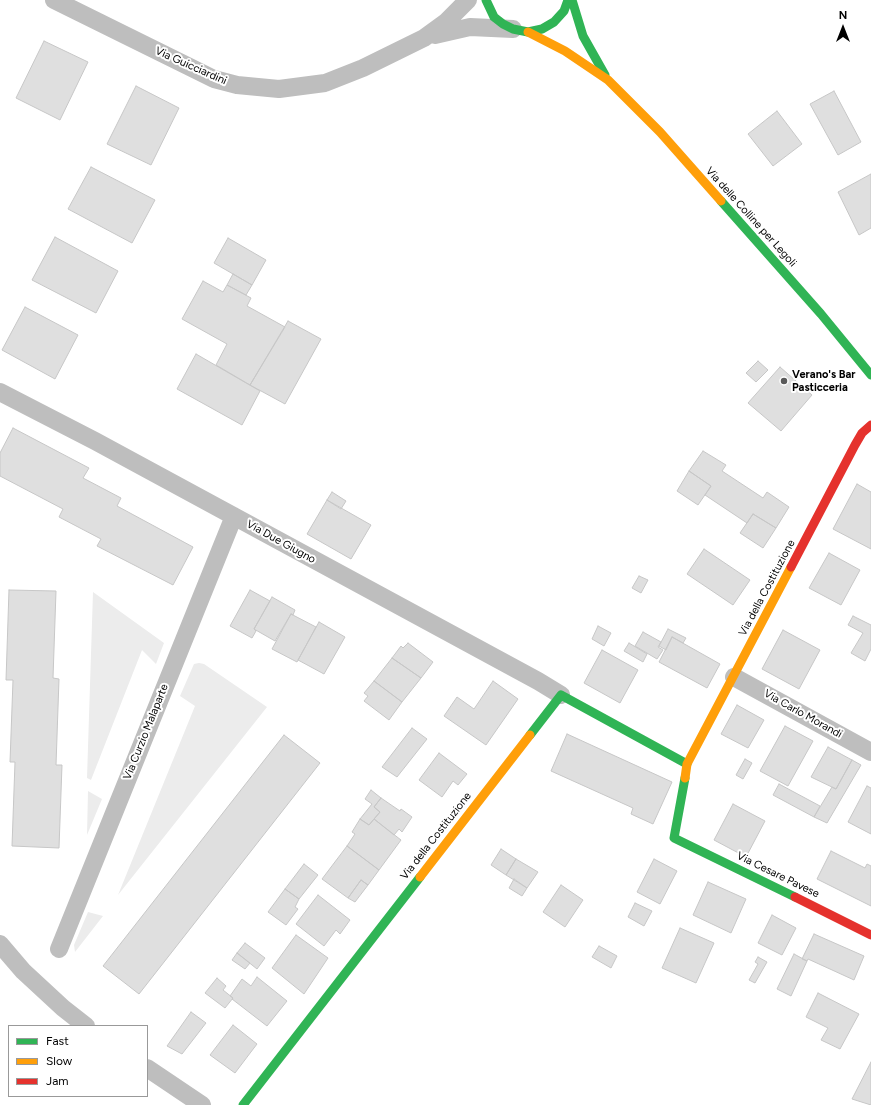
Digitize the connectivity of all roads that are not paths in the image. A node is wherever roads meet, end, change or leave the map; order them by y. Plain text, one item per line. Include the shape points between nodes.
1 (54, 0) edge
2 (468, 0) edge
3 (486, 0) edge
4 (568, 0) edge
5 (572, 0) edge
6 (521, 31) junction
7 (424, 38) junction
8 (608, 80) junction
9 (871, 375) edge
10 (0, 392) edge
11 (871, 425) edge
12 (234, 516) junction
13 (734, 677) junction
14 (561, 695) junction
15 (871, 752) edge
16 (687, 764) junction
17 (674, 838) joint
18 (871, 935) edge
19 (0, 944) edge
20 (59, 949) dead end
21 (85, 1025) edge
22 (148, 1069) edge
23 (202, 1105) edge
24 (243, 1105) edge

1 - 7 street, Via Guicciardini via 214,79 257,88 304,87 325,83 364,68
2 - 7 street, Via Guicciardini via 446,22
3 - 6 street, Via delle Colline per Legoli via 494,17 503,24
4 - 6 street via 564,11 554,22 542,29
5 - 8 street, Via delle Colline per Legoli via 583,36
6 - 7 street, Via Guicciardini via 470,27
6 - 8 street, Via delle Colline per Legoli via 565,51
8 - 9 street, Via delle Colline per Legoli via 660,132 822,314
10 - 12 street, Via Due Giugno via 84,434
11 - 13 street, Via della Costituzione via 862,433 855,445
12 - 14 street, Via Due Giugno
12 - 20 street, Via Curzio Malaparte
13 - 15 street, Via Carlo Morandi
13 - 16 street, Via della Costituzione
14 - 16 street
14 - 24 street, Via della Costituzione
16 - 17 street, Via della Costituzione
17 - 18 street, Via Cesare Pavese
19 - 21 street via 23,971
22 - 23 street

